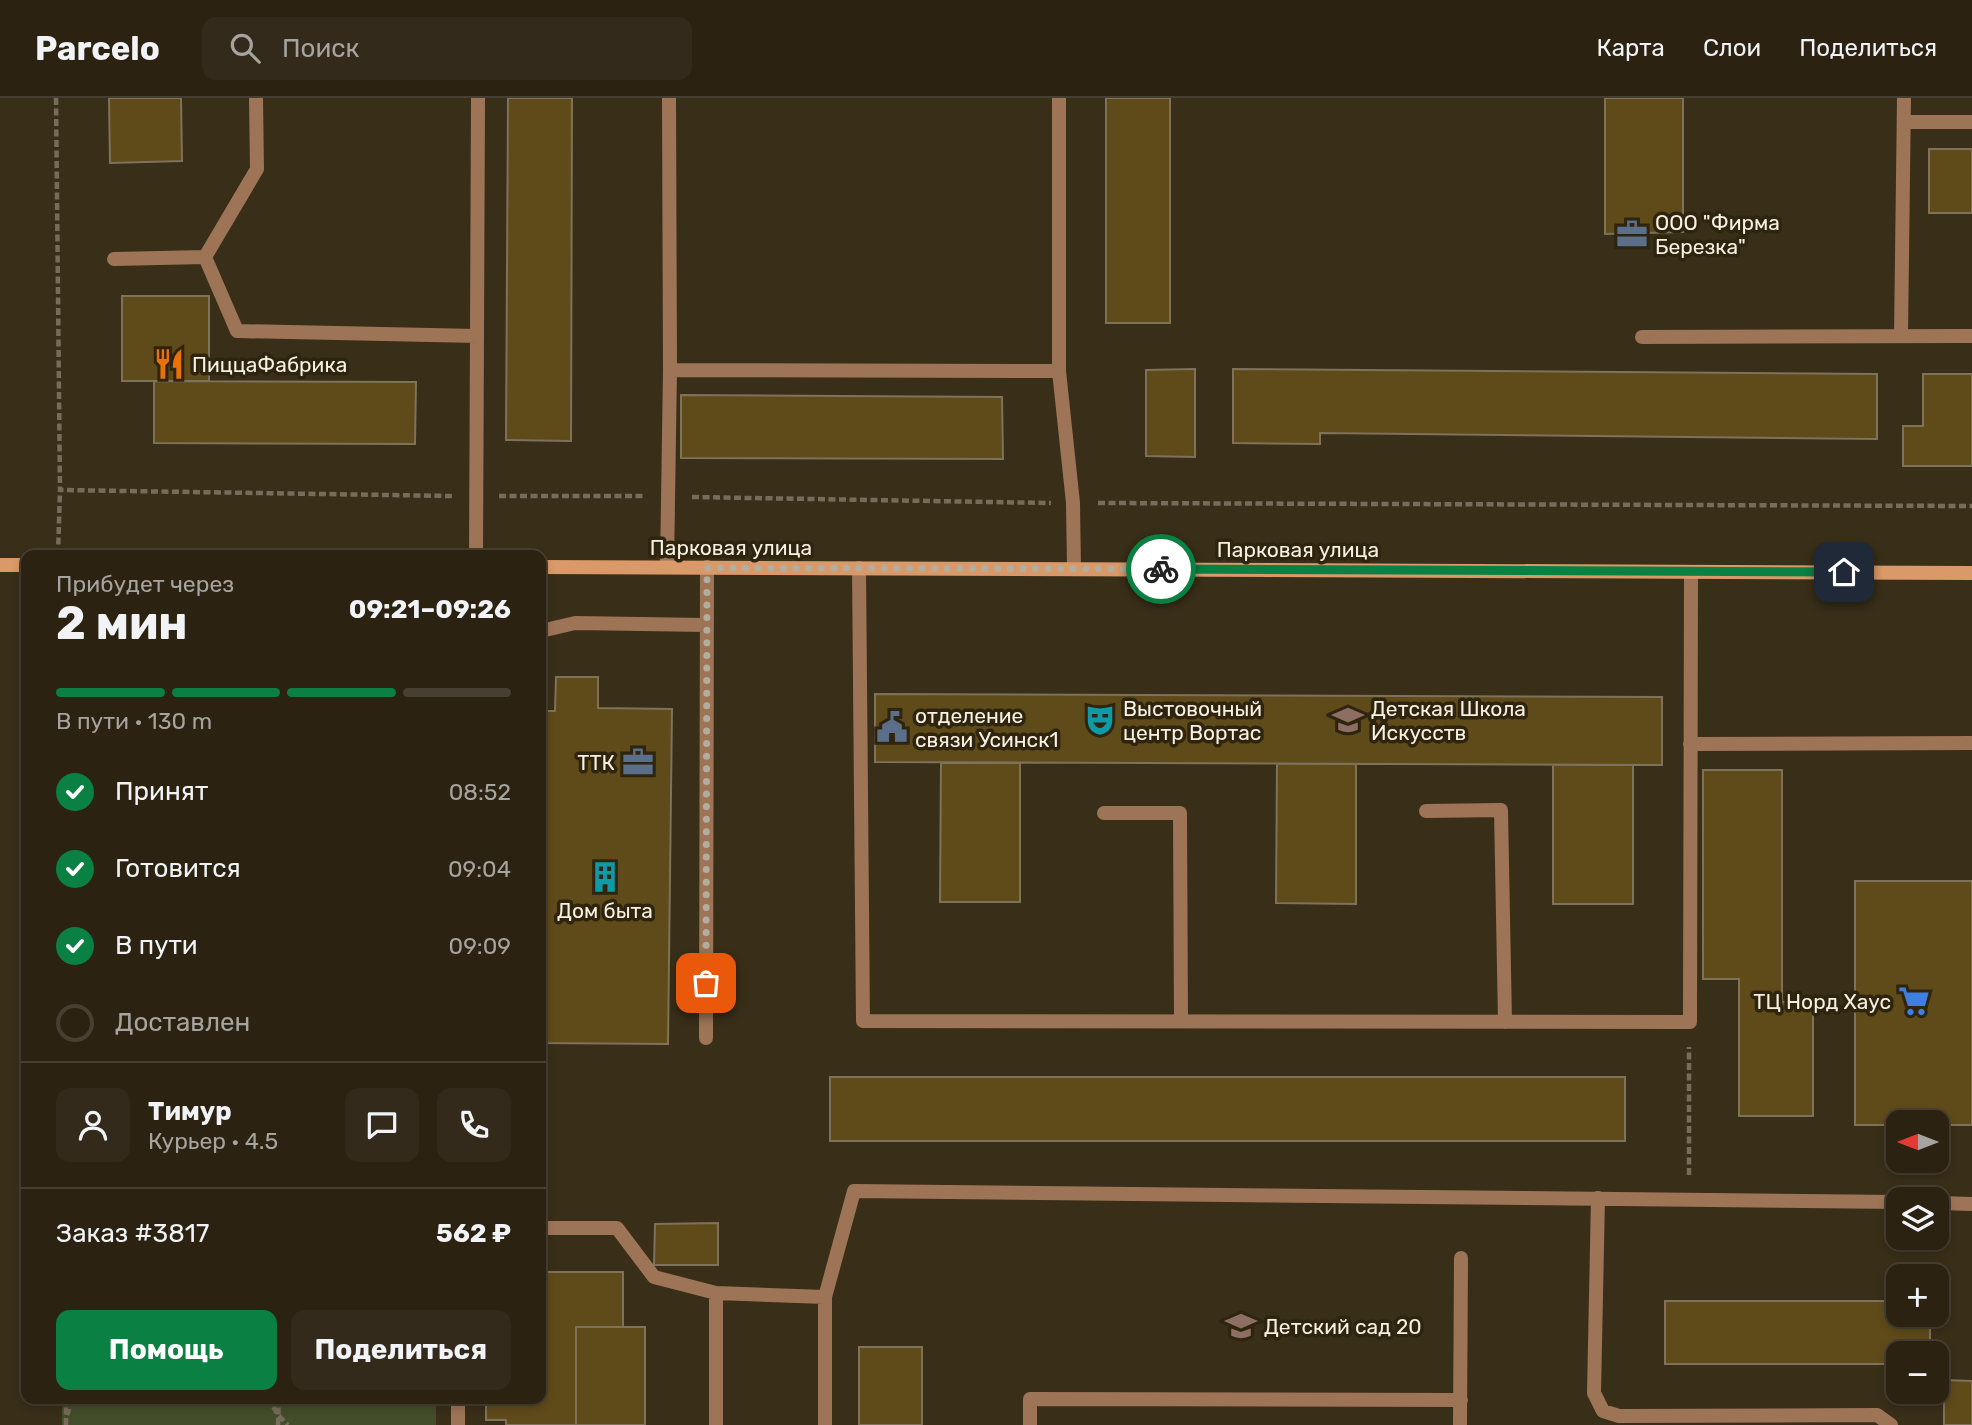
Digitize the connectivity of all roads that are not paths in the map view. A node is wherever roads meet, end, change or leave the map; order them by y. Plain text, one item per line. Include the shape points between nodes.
1 (256, 98) edge
2 (478, 98) edge
3 (669, 98) edge
4 (1059, 98) edge
5 (1904, 98) edge
6 (1904, 122) junction
7 (1972, 122) edge
8 (205, 257) junction
9 (114, 259) dead end
10 (477, 336) junction
11 (1972, 336) edge
12 (1642, 337) dead end
13 (1901, 337) junction
14 (670, 370) junction
15 (1059, 371) junction
16 (476, 550) edge
17 (0, 565) edge
18 (21, 565) edge
19 (546, 567) edge
20 (667, 568) junction
21 (707, 568) junction
22 (859, 568) junction
23 (1074, 569) junction
24 (1691, 572) junction
25 (1972, 573) edge
26 (706, 625) junction
27 (546, 630) edge
28 (1972, 743) edge
29 (1690, 744) junction
30 (1426, 811) dead end
31 (1104, 813) dead end
32 (1181, 1021) junction
33 (1505, 1022) junction
34 (706, 1038) dead end
35 (1598, 1198) junction
36 (1886, 1202) edge
37 (1949, 1203) edge
38 (1972, 1203) edge
39 (546, 1228) edge
40 (1461, 1258) dead end
41 (716, 1293) junction
42 (825, 1297) junction
43 (1461, 1400) junction
44 (458, 1404) edge
45 (458, 1425) edge
46 (716, 1425) edge
47 (825, 1425) edge
48 (1030, 1425) edge
49 (1461, 1425) edge
50 (1891, 1425) edge

1 - 8 lane via 257,169
2 - 10 lane
3 - 14 lane
4 - 15 lane
5 - 6 lane
6 - 7 lane
6 - 13 lane
8 - 9 lane
8 - 10 lane via 237,331
10 - 16 lane
11 - 13 lane
12 - 13 lane
14 - 15 lane
14 - 20 lane
15 - 23 lane via 1073,503
17 - 18 main road
19 - 20 main road, Парковая улица
20 - 21 main road, Парковая улица
21 - 22 main road, Парковая улица
21 - 26 lane
22 - 23 main road, Парковая улица
22 - 32 lane via 863,1021
23 - 24 main road, Парковая улица
24 - 25 main road, Парковая улица
24 - 29 lane
26 - 27 lane via 575,623
26 - 34 lane
28 - 29 lane
29 - 33 lane via 1690,1022
30 - 33 lane via 1501,810
31 - 32 lane via 1180,813
32 - 33 lane
35 - 36 lane
35 - 42 lane via 855,1191
35 - 50 lane via 1594,1393 1603,1411 1619,1416 1877,1415
37 - 38 lane
39 - 41 lane via 617,1228 654,1277
40 - 43 lane
41 - 42 lane
41 - 46 lane
42 - 47 lane
43 - 48 lane via 1030,1399
43 - 49 lane
44 - 45 lane

